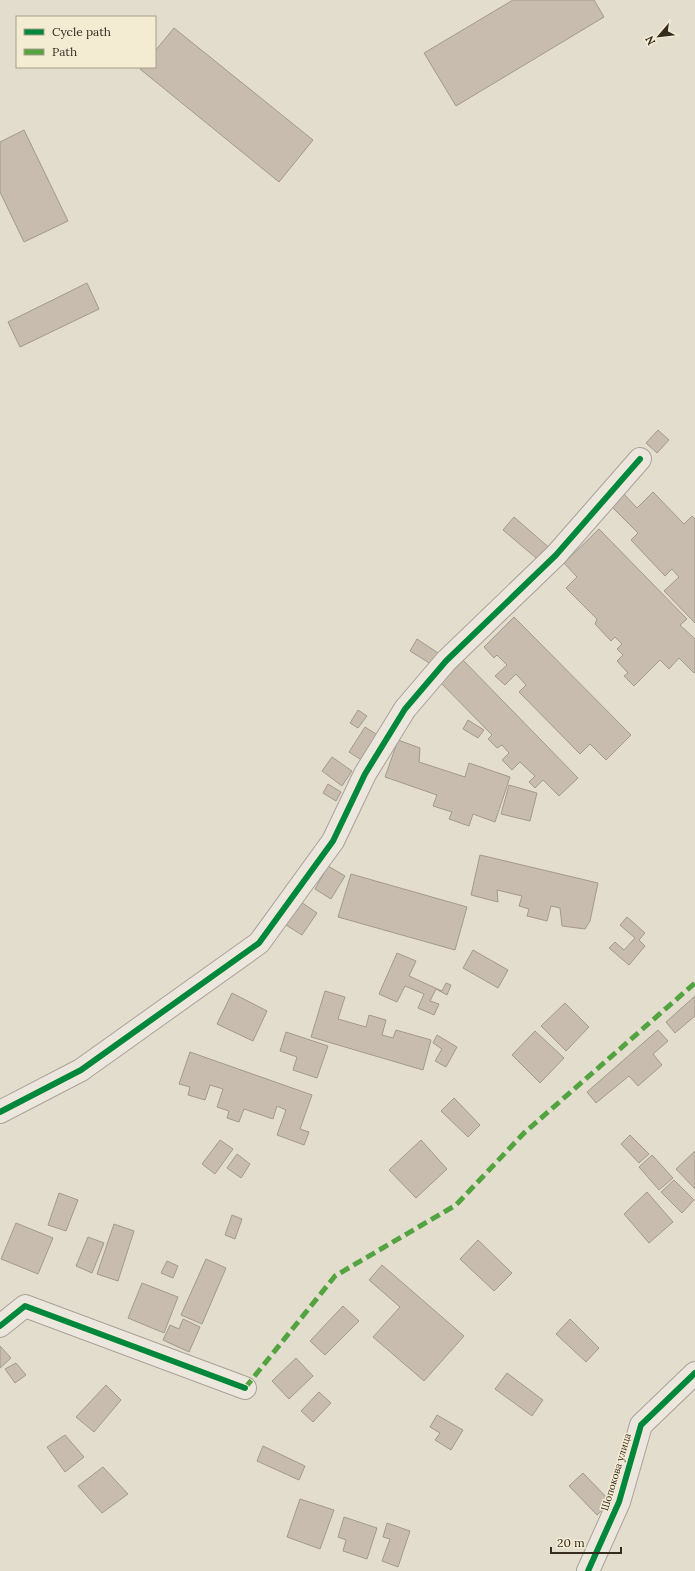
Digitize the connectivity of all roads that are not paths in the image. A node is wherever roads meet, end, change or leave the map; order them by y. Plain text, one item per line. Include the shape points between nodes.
1 (640, 459) dead end
2 (0, 1112) edge
3 (0, 1326) edge
4 (695, 1373) edge
5 (245, 1388) dead end
6 (588, 1571) edge

1 - 2 street via 556,555 446,661 405,709 365,774 333,841 259,943 81,1070
3 - 5 street via 25,1306
4 - 6 street, Шопокова улица via 641,1425 619,1502

